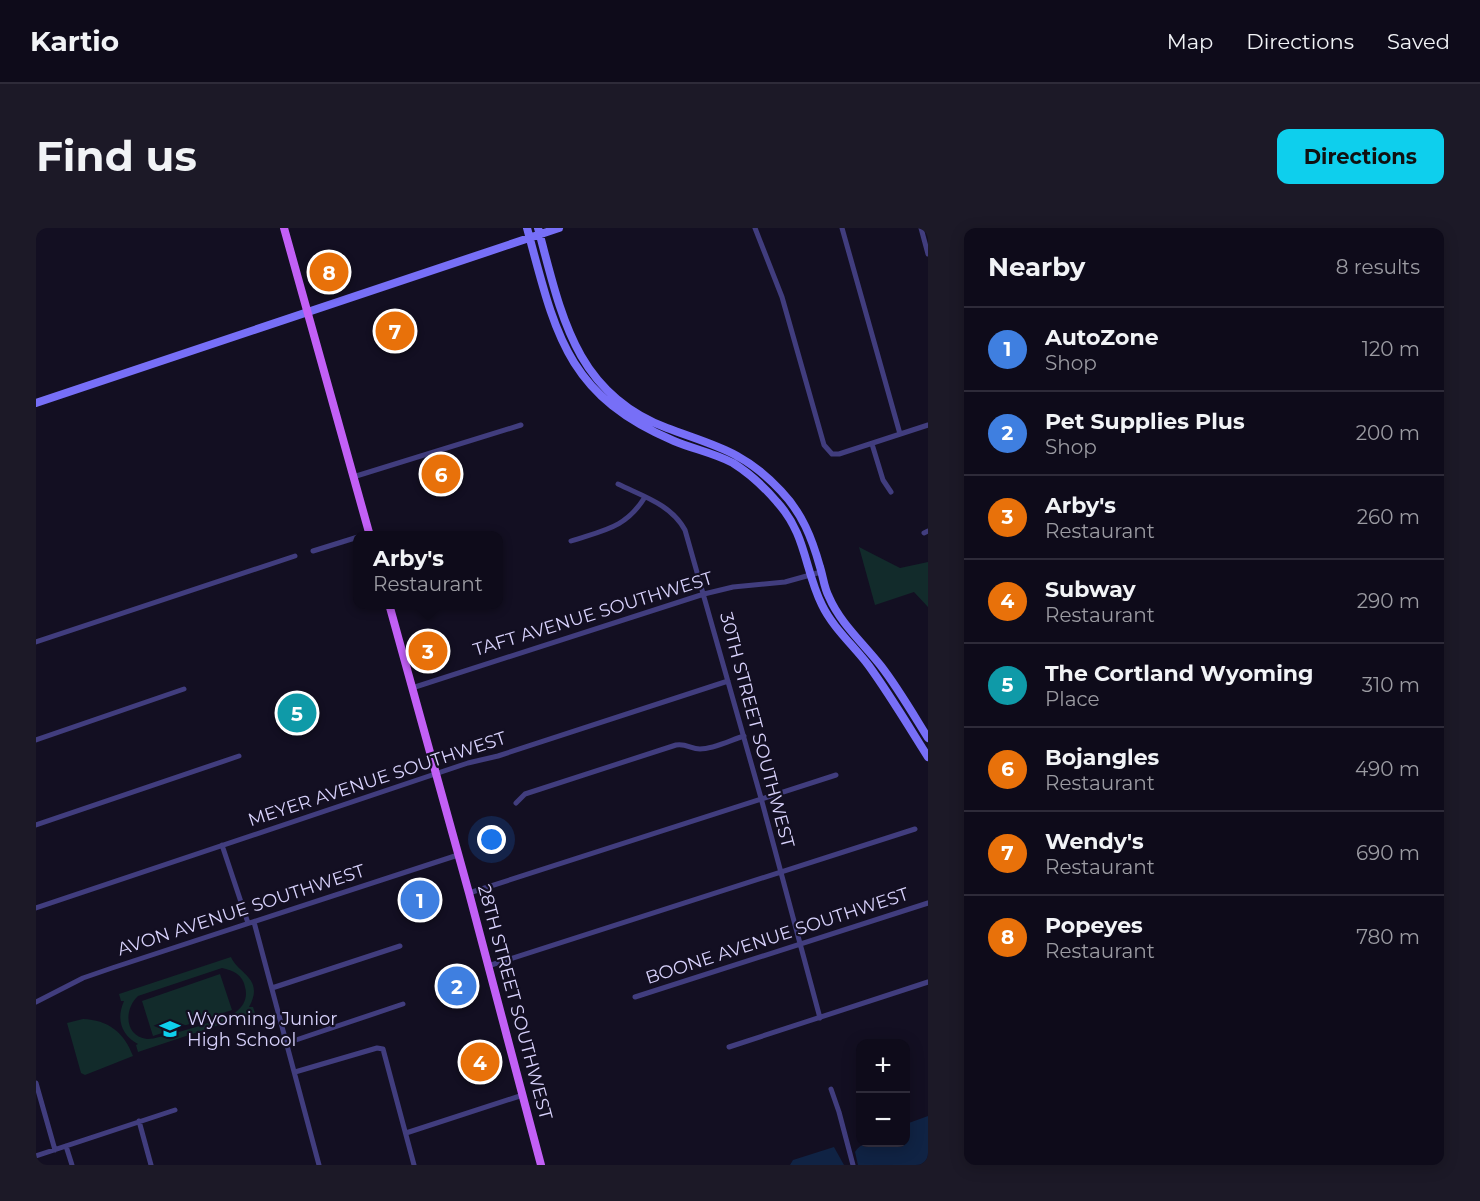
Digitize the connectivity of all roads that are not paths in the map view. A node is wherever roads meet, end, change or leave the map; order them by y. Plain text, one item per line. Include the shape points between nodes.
1 (284, 228) edge
2 (527, 228) edge
3 (559, 228) edge
4 (755, 228) edge
5 (842, 228) edge
6 (921, 228) edge
7 (539, 231) edge
8 (530, 238) junction
9 (928, 254) edge
10 (307, 311) junction
11 (36, 403) edge
12 (521, 425) dead end
13 (928, 425) edge
14 (900, 434) junction
15 (872, 444) junction
16 (764, 475) junction
17 (353, 477) junction
18 (758, 483) junction
19 (618, 484) dead end
20 (891, 492) dead end
21 (645, 497) junction
22 (363, 531) edge
23 (353, 538) edge
24 (572, 541) dead end
25 (313, 551) dead end
26 (296, 556) dead end
27 (821, 572) junction
28 (812, 575) junction
29 (704, 594) junction
30 (390, 609) edge
31 (36, 642) edge
32 (728, 681) junction
33 (412, 688) junction
34 (184, 689) dead end
35 (744, 736) junction
36 (928, 738) edge
37 (36, 740) edge
38 (238, 756) dead end
39 (928, 758) edge
40 (436, 774) junction
41 (836, 775) dead end
42 (761, 798) junction
43 (516, 802) dead end
44 (36, 825) edge
45 (915, 829) dead end
46 (222, 845) junction
47 (458, 855) junction
48 (780, 872) junction
49 (469, 893) junction
50 (928, 903) edge
51 (36, 908) edge
52 (251, 922) junction
53 (800, 944) junction
54 (400, 945) dead end
55 (488, 966) junction
56 (928, 982) edge
57 (272, 988) junction
58 (635, 997) dead end
59 (36, 1002) edge
60 (403, 1004) dead end
61 (819, 1018) junction
62 (287, 1043) junction
63 (729, 1047) dead end
64 (295, 1072) junction
65 (36, 1083) edge
66 (831, 1089) dead end
67 (523, 1095) junction
68 (175, 1110) dead end
69 (139, 1121) junction
70 (406, 1133) junction
71 (66, 1146) junction
72 (55, 1150) junction
73 (36, 1156) edge
74 (72, 1165) edge
75 (151, 1165) edge
76 (319, 1165) edge
77 (414, 1165) edge
78 (541, 1165) edge
79 (854, 1165) edge

1 - 10 main road
2 - 8 street
3 - 7 street
4 - 15 street via 779,288 824,445 829,452 839,454
5 - 14 street
6 - 9 street
7 - 8 street
7 - 16 street via 569,333 604,387 646,418 728,450
8 - 10 street
8 - 18 street via 551,316 590,385 633,421 734,464
10 - 11 street
10 - 17 main road
12 - 17 street
13 - 14 street
14 - 15 street
15 - 20 street via 883,480
16 - 18 street
16 - 27 street via 803,521
17 - 22 main road
18 - 28 street via 791,520
19 - 21 street, 30TH STREET SOUTHWEST
21 - 24 street via 626,521
21 - 29 street, 30TH STREET SOUTHWEST via 667,508 681,523
23 - 25 street
26 - 31 street
27 - 28 street, TAFT AVENUE SOUTHWEST
27 - 36 street via 836,610 883,668
28 - 29 street, TAFT AVENUE SOUTHWEST
28 - 39 street via 822,605 879,680
29 - 32 street, 30TH STREET SOUTHWEST
29 - 33 street, TAFT AVENUE SOUTHWEST
30 - 33 main road, 28TH STREET SOUTHWEST
32 - 35 street, 30TH STREET SOUTHWEST
32 - 40 street, MEYER AVENUE SOUTHWEST
33 - 40 main road, 28TH STREET SOUTHWEST
34 - 37 street
35 - 42 street, 30TH STREET SOUTHWEST
35 - 43 street via 706,748 676,745 525,794
38 - 44 street
40 - 46 street, MEYER AVENUE SOUTHWEST
40 - 47 main road, 28TH STREET SOUTHWEST
41 - 42 street
42 - 48 street, 30TH STREET SOUTHWEST
42 - 49 street
45 - 48 street
46 - 51 street, MEYER AVENUE SOUTHWEST
46 - 52 street
47 - 49 main road, 28TH STREET SOUTHWEST
47 - 52 street, AVON AVENUE SOUTHWEST
48 - 53 street, 30TH STREET SOUTHWEST
48 - 55 street
49 - 55 main road, 28TH STREET SOUTHWEST
50 - 53 street, BOONE AVENUE SOUTHWEST
52 - 57 street
52 - 59 street, AVON AVENUE SOUTHWEST via 83,978
53 - 58 street, BOONE AVENUE SOUTHWEST
53 - 61 street, 30TH STREET SOUTHWEST
54 - 57 street
55 - 67 main road, 28TH STREET SOUTHWEST
56 - 61 street
57 - 62 street
60 - 62 street
61 - 63 street
62 - 64 street
64 - 70 street via 383,1049
64 - 76 street
65 - 72 street
66 - 79 street
67 - 70 street
67 - 78 main road, 28TH STREET SOUTHWEST
68 - 69 street
69 - 71 street
69 - 75 street
70 - 77 street
71 - 72 street
71 - 74 street
72 - 73 street

